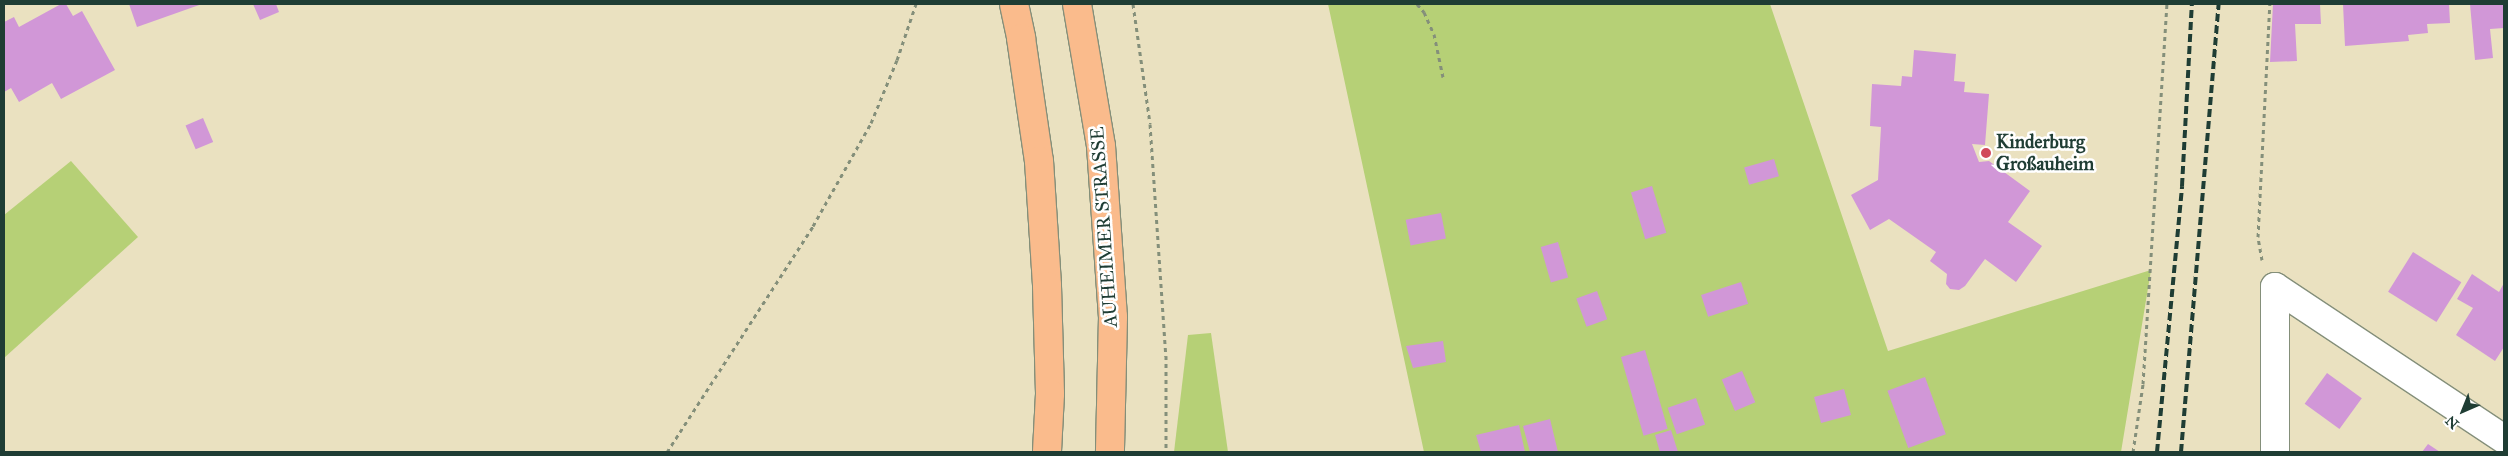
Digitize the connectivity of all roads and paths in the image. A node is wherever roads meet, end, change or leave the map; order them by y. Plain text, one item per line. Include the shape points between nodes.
1 (916, 4) edge
2 (1014, 4) edge
3 (1077, 4) edge
4 (1133, 4) edge
5 (1417, 4) edge
6 (2166, 4) edge
7 (2270, 4) edge
8 (1443, 77) dead end
9 (2275, 288) junction
10 (2504, 439) edge
11 (667, 452) edge
12 (1046, 452) edge
13 (1110, 452) edge
14 (1166, 452) edge
15 (2133, 452) edge
16 (2275, 452) edge

1 - 11 path via 897,60 866,132 813,226
2 - 12 main road via 1039,171 1050,394
3 - 13 main road, AUHEIMER STRASSE via 1101,146 1112,317
4 - 14 path via 1150,124 1166,356
5 - 8 path via 1434,34
6 - 15 path via 2143,384
7 - 9 path via 2258,237 2266,271
9 - 10 street
9 - 16 street

